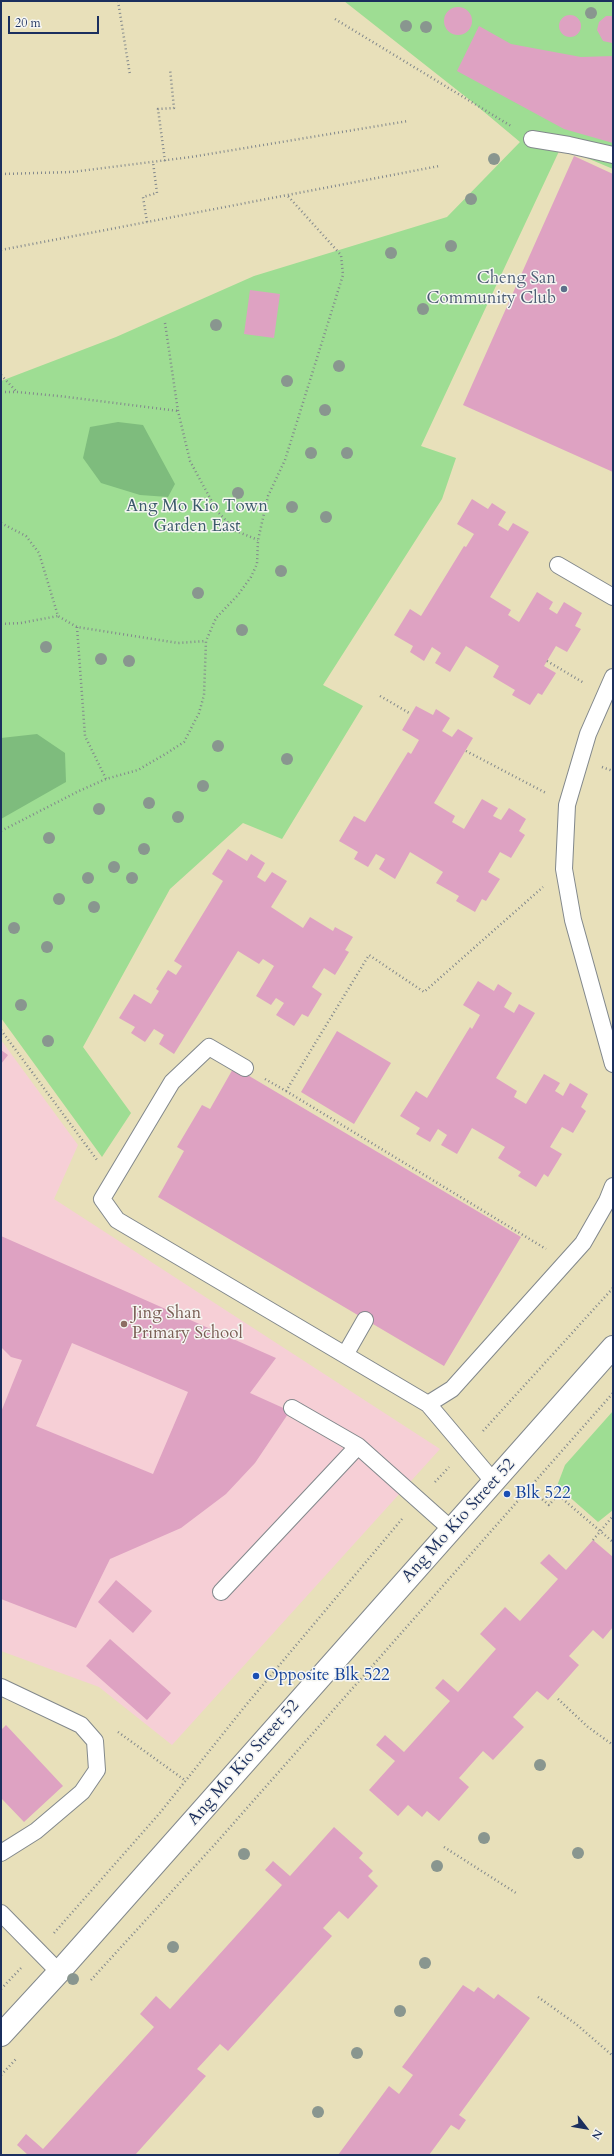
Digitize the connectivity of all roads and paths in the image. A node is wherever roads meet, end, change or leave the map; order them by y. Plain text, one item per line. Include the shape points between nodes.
1 (118, 1) edge
2 (336, 19) dead end
3 (170, 69) dead end
4 (130, 75) dead end
5 (408, 121) dead end
6 (532, 139) joint
7 (613, 155) edge
8 (165, 161) junction
9 (153, 162) junction
10 (439, 166) dead end
11 (1, 174) edge
12 (287, 195) junction
13 (147, 222) junction
14 (1, 250) edge
15 (165, 323) dead end
16 (1, 375) edge
17 (1, 392) edge
18 (17, 392) junction
19 (178, 411) junction
20 (1, 523) edge
21 (258, 540) junction
22 (558, 565) dead end
23 (613, 597) edge
24 (58, 616) junction
25 (1, 624) edge
26 (77, 627) junction
27 (206, 641) junction
28 (547, 661) dead end
29 (613, 677) edge
30 (380, 696) dead end
31 (604, 696) junction
32 (411, 714) dead end
33 (466, 751) dead end
34 (106, 780) junction
35 (567, 805) junction
36 (1, 831) edge
37 (564, 868) junction
38 (1, 1030) edge
39 (613, 1064) edge
40 (245, 1068) joint
41 (286, 1092) junction
42 (113, 1182) junction
43 (613, 1186) edge
44 (566, 1261) junction
45 (613, 1288) edge
46 (365, 1320) dead end
47 (613, 1347) edge
48 (345, 1355) junction
49 (613, 1393) edge
50 (428, 1404) junction
51 (292, 1408) dead end
52 (358, 1446) junction
53 (466, 1449) junction
54 (494, 1481) junction
55 (530, 1488) junction
56 (418, 1500) junction
57 (613, 1516) edge
58 (451, 1529) junction
59 (601, 1531) junction
60 (593, 1540) dead end
61 (613, 1542) edge
62 (221, 1592) dead end
63 (1, 1687) edge
64 (558, 1700) dead end
65 (613, 1745) edge
66 (444, 1847) dead end
67 (1, 1853) edge
68 (516, 1893) dead end
69 (1, 1913) edge
70 (39, 1951) junction
71 (59, 1972) junction
72 (86, 1985) dead end
73 (1, 1989) edge
74 (538, 1997) dead end
75 (1, 2035) edge
76 (22, 2053) dead end
77 (613, 2056) edge
78 (1, 2075) edge

1 - 4 path
2 - 6 path
3 - 8 path via 174,108 158,109
5 - 8 path
6 - 7 lane
8 - 9 path
9 - 11 path via 72,172
9 - 13 path via 157,193 143,197
10 - 12 path
12 - 13 path
12 - 21 path via 341,255 343,275 285,460 268,496
13 - 14 path
15 - 19 path
16 - 18 path
17 - 18 path
18 - 19 path
19 - 21 path via 190,461 217,511 236,531
20 - 24 path via 26,536 39,553
21 - 27 path via 257,564 251,577 216,618
22 - 23 lane
24 - 25 path
24 - 26 path
26 - 27 path via 178,642
26 - 34 path via 86,736
27 - 34 path via 204,695 199,713 184,742 138,770
28 - 31 path
29 - 31 lane
30 - 32 path
31 - 35 lane via 588,734
33 - 35 path
34 - 36 path
35 - 37 lane
37 - 39 lane via 573,920
37 - 41 path via 424,992 369,955
38 - 42 path
40 - 41 path
40 - 42 lane via 209,1047 172,1082
41 - 44 path
42 - 48 lane via 102,1199 117,1220
43 - 44 lane via 583,1243
44 - 50 lane via 452,1389
45 - 53 path
46 - 48 lane
47 - 54 street, Ang Mo Kio Street 52
48 - 50 lane
49 - 55 path
50 - 53 lane
51 - 52 lane
52 - 56 lane
52 - 62 lane
53 - 54 lane
53 - 56 path
54 - 58 street, Ang Mo Kio Street 52
55 - 59 path via 549,1505 558,1495
55 - 72 path via 222,1836
56 - 58 lane
56 - 70 path via 246,1705 159,1814
57 - 59 path
58 - 71 street, Ang Mo Kio Street 52
59 - 60 path
59 - 61 path
63 - 67 lane via 81,1725 95,1741 97,1770 82,1792 36,1831
64 - 65 path
66 - 68 path
69 - 70 lane
70 - 71 lane
70 - 73 path
71 - 75 street, Ang Mo Kio Street 52
74 - 77 path via 576,2024
76 - 78 path

